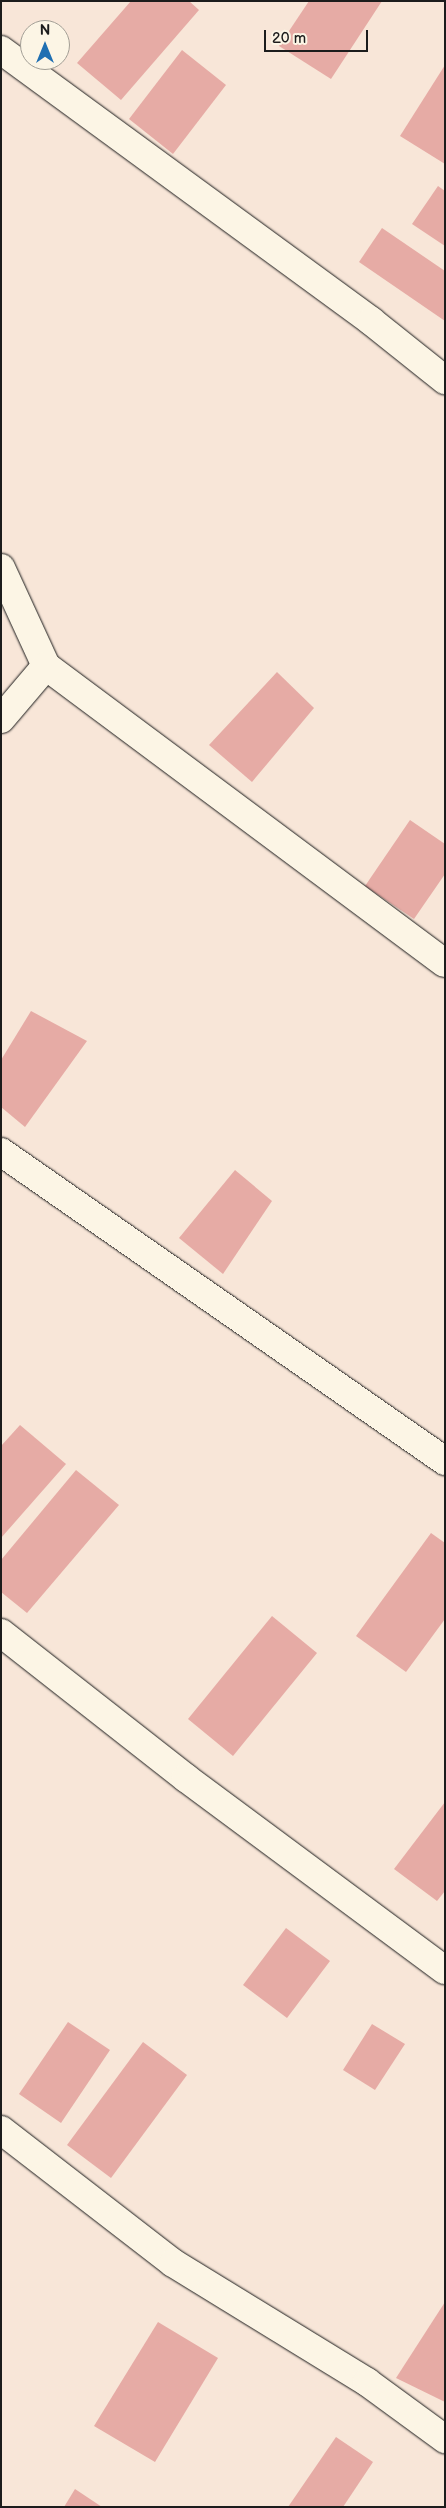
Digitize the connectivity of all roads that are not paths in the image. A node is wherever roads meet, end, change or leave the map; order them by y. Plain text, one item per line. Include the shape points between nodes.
1 (1, 50) edge
2 (445, 380) edge
3 (1, 568) edge
4 (46, 666) junction
5 (1, 719) edge
6 (445, 963) edge
7 (1, 1152) edge
8 (445, 1461) edge
9 (1, 1633) edge
10 (445, 1970) edge
11 (1, 2130) edge
12 (445, 2439) edge

1 - 2 street via 371,321
3 - 4 street
4 - 5 street
4 - 6 street
7 - 8 street
9 - 10 street via 194,1784
11 - 12 street via 174,2263 367,2382

